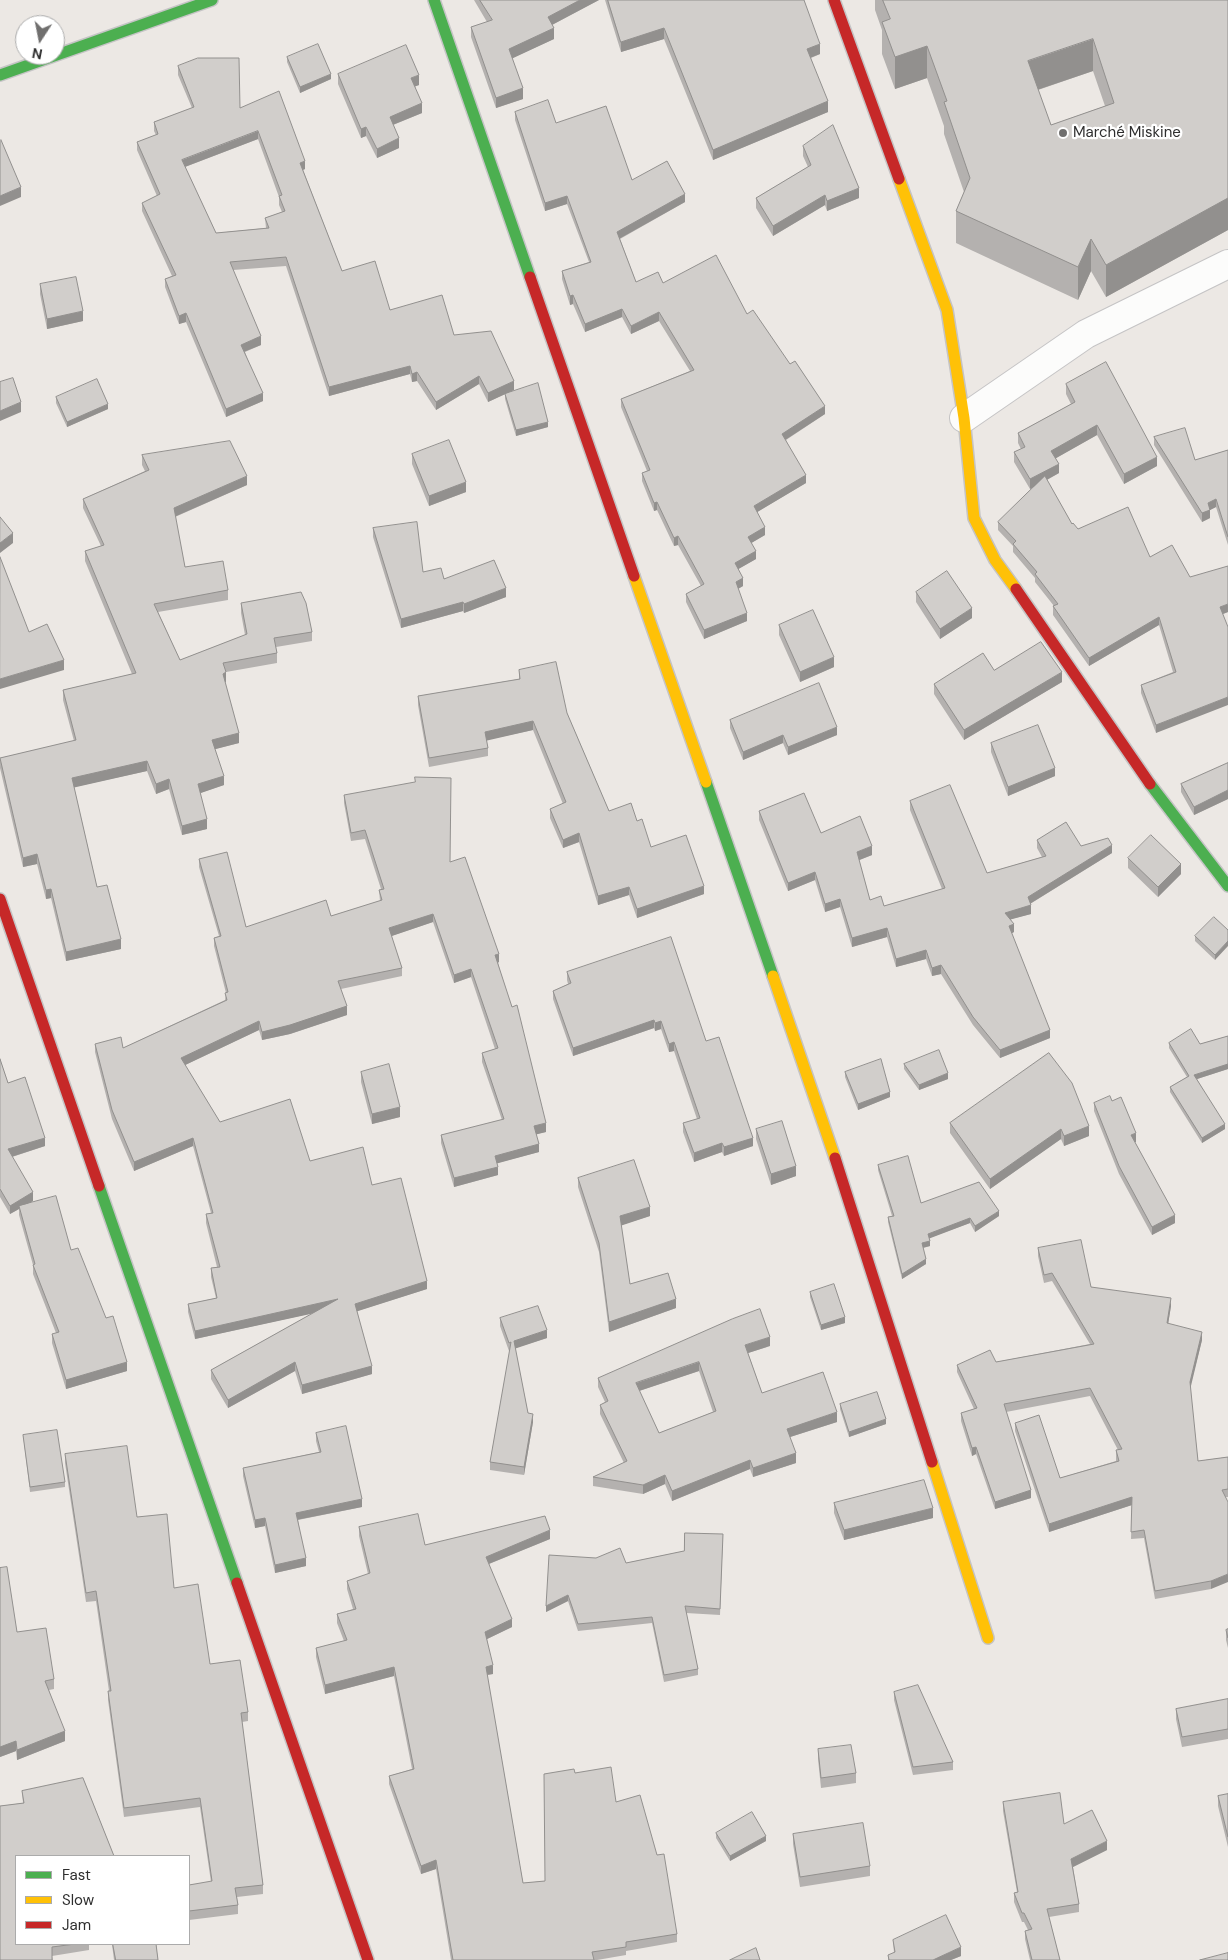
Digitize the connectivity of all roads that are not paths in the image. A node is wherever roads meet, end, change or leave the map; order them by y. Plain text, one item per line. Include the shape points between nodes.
1 (212, 0) edge
2 (434, 0) edge
3 (834, 0) edge
4 (0, 75) edge
5 (1228, 264) edge
6 (964, 418) junction
7 (1228, 886) edge
8 (0, 899) edge
9 (988, 1638) dead end
10 (368, 1960) edge

1 - 4 street
2 - 9 street via 820,1111
3 - 6 street via 947,310
5 - 6 street via 1086,334
6 - 7 street via 974,518 995,560 1132,760
8 - 10 street

